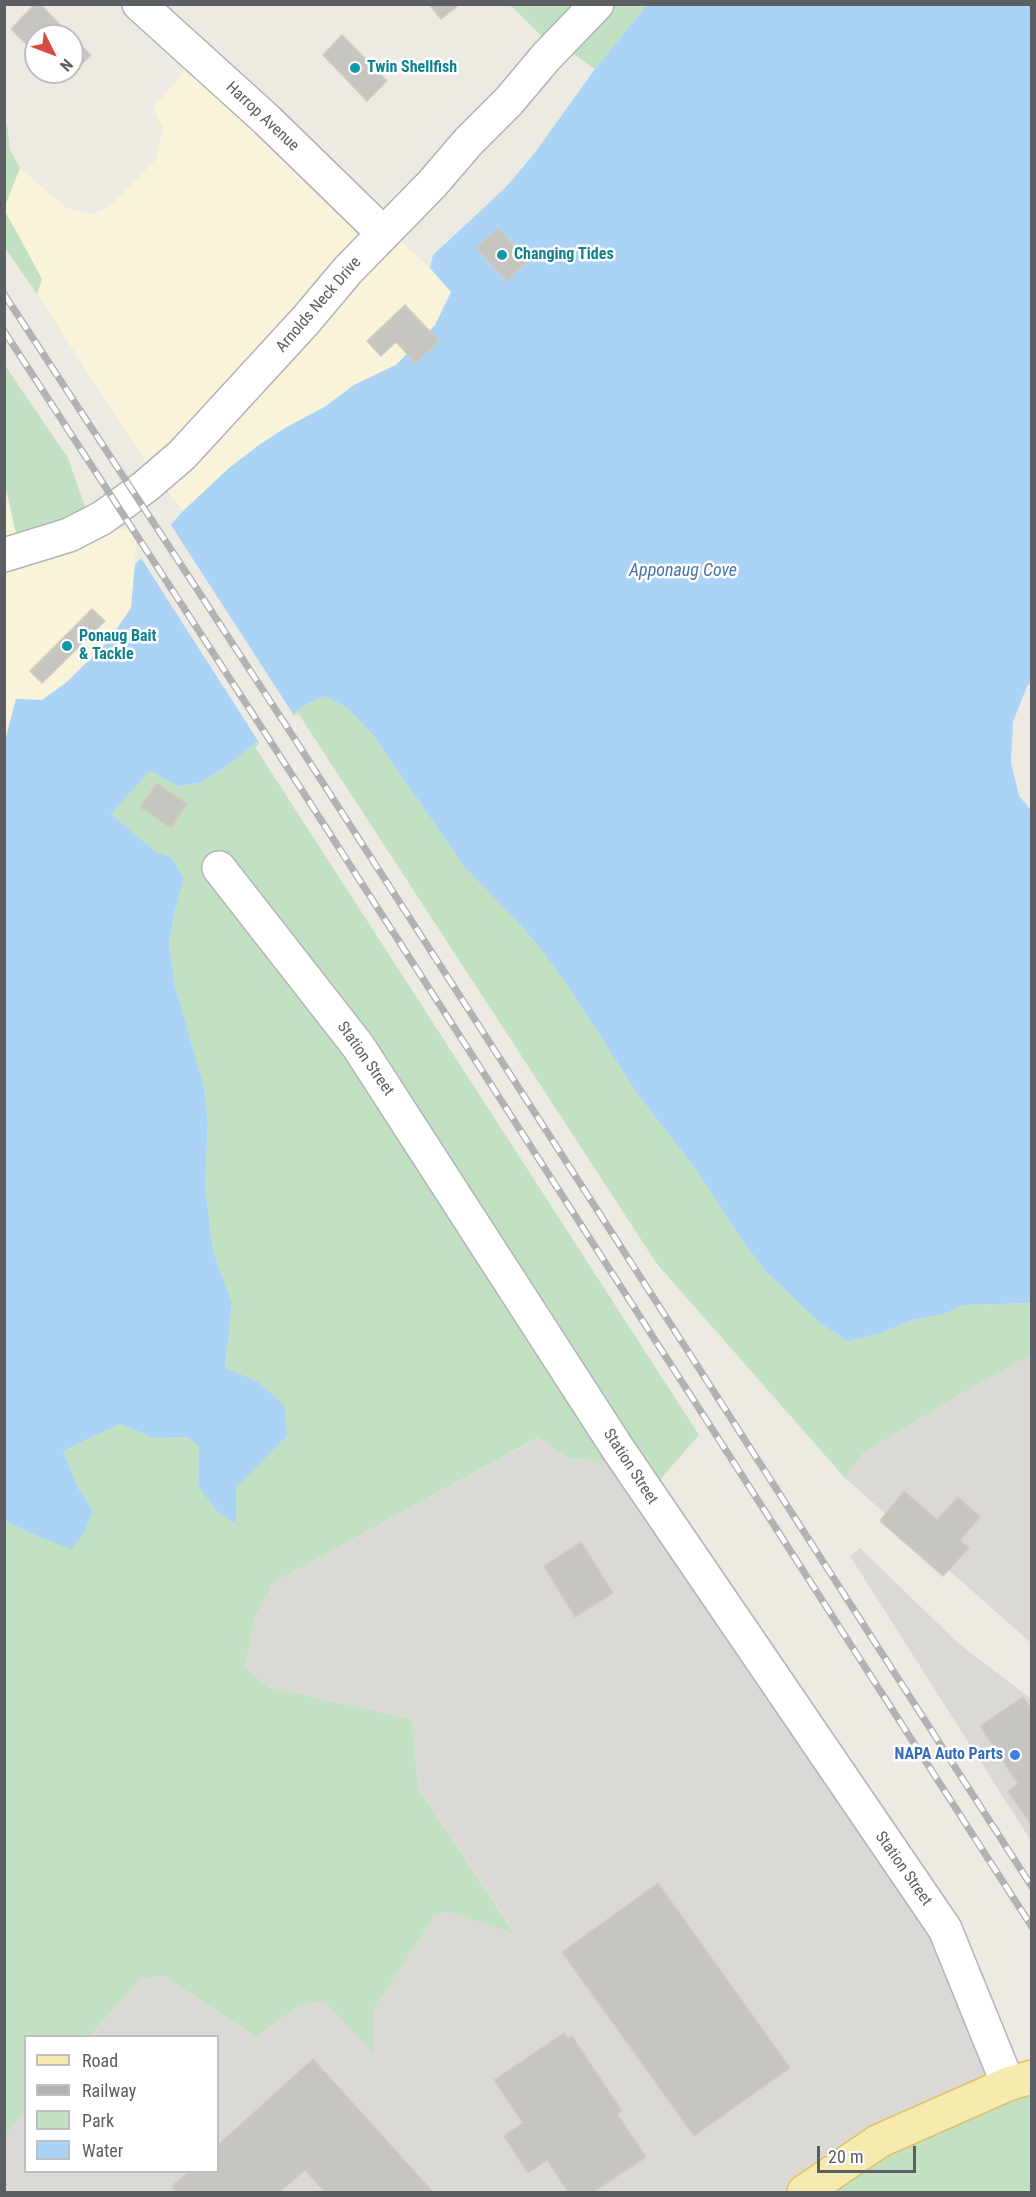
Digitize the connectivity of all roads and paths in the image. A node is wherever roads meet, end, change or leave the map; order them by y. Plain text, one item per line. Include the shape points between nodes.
1 (139, 4) edge
2 (597, 4) edge
3 (383, 233) junction
4 (4, 555) edge
5 (219, 868) dead end
6 (1020, 2081) edge
7 (804, 2191) edge

1 - 3 street, Harrop Avenue via 267,120
2 - 3 street, Arnolds Neck Drive
3 - 4 street, Arnolds Neck Drive via 200,437 146,486 94,522
5 - 6 street, Station Street via 358,1046 695,1565 945,1929
6 - 7 main road via 879,2141

